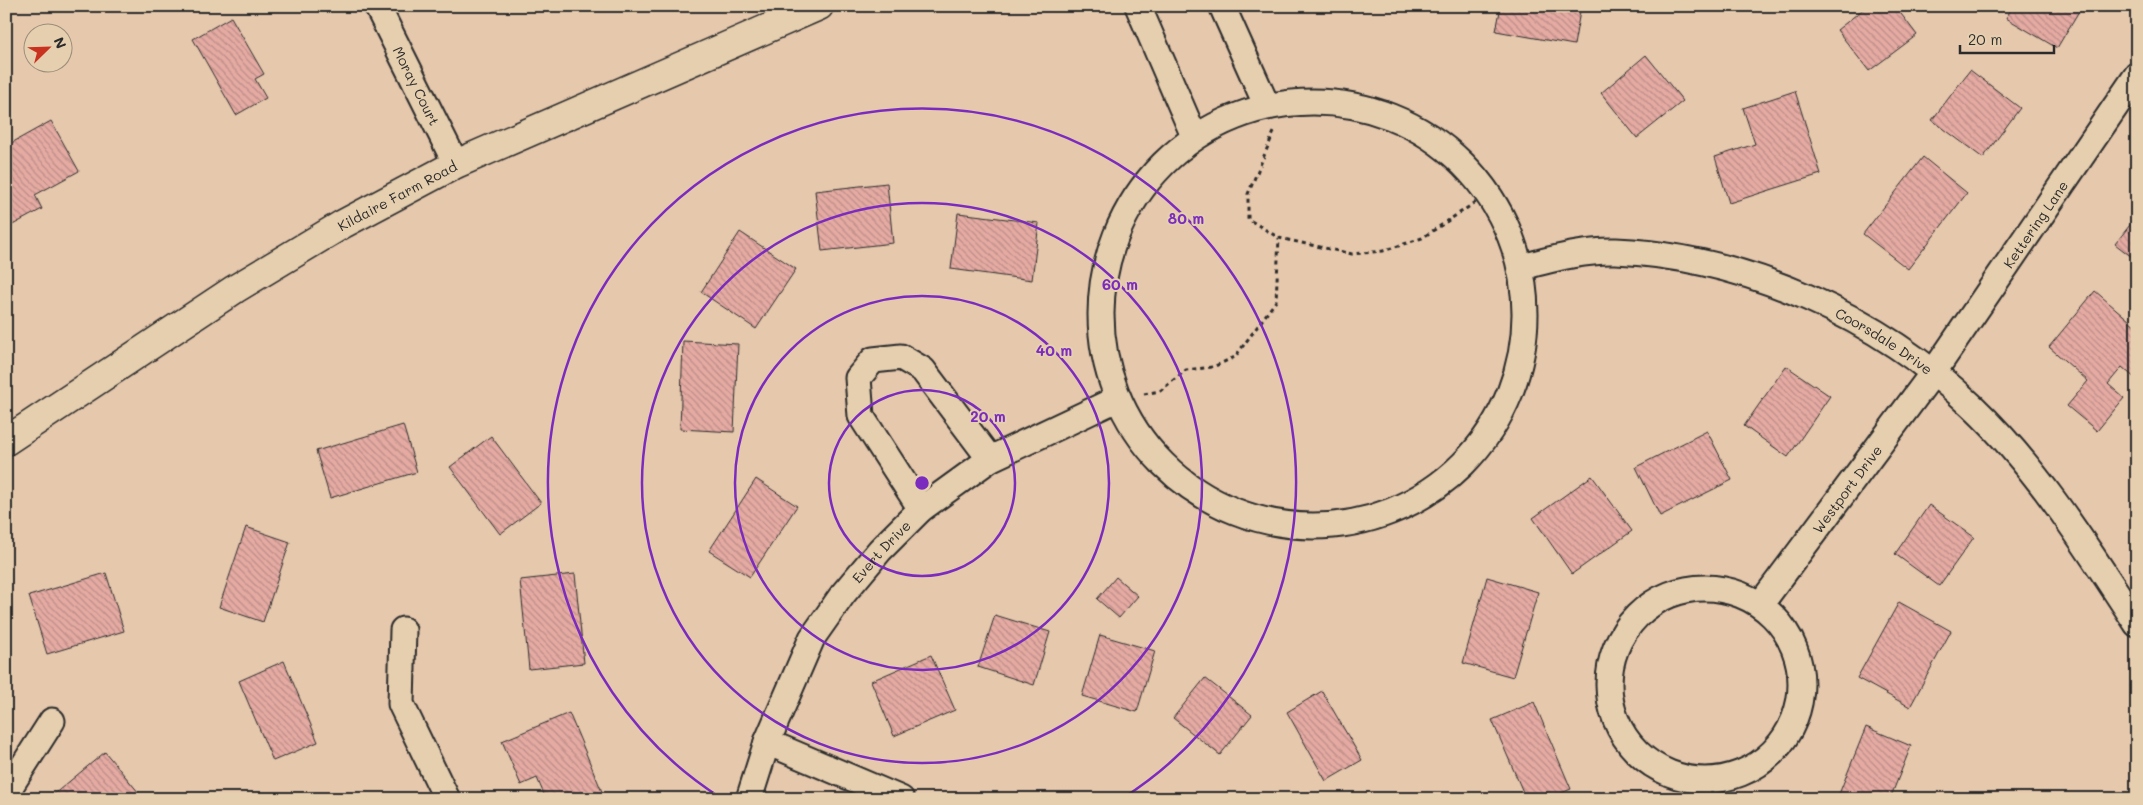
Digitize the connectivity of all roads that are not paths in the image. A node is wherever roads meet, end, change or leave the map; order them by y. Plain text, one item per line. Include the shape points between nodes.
1 (377, 6) edge
2 (819, 6) edge
3 (1138, 6) edge
4 (1222, 6) edge
5 (2137, 75) edge
6 (1266, 104) junction
7 (1194, 136) junction
8 (456, 164) junction
9 (1522, 266) junction
10 (1933, 373) junction
11 (1117, 399) junction
12 (6, 442) edge
13 (990, 459) junction
14 (921, 509) junction
15 (1760, 605) junction
16 (2137, 624) edge
17 (403, 630) dead end
18 (52, 721) dead end
19 (767, 742) junction
20 (6, 793) edge
21 (447, 799) edge
22 (749, 799) edge
23 (901, 799) edge

1 - 8 street, Moray Court
2 - 8 main road, Kildaire Farm Road
3 - 7 street
4 - 6 street
5 - 10 street, Kettering Lane
6 - 7 street
6 - 9 street via 1290,100 1345,102 1410,127 1447,151 1488,194 1508,228
7 - 11 street via 1144,184 1123,218 1109,252 1102,292 1101,333
8 - 12 main road, Kildaire Farm Road via 342,224 235,289
9 - 10 street, Coorsdale Drive via 1573,254 1615,251 1709,265 1759,279 1857,322
9 - 11 street via 1527,332 1519,370 1503,409 1476,451 1443,480 1402,506 1359,521 1319,527 1274,525 1241,516 1216,504 1152,454
10 - 15 street, Westport Drive
10 - 16 street, Coorsdale Drive via 1973,407 2010,447 2051,498
11 - 13 street, Evert Drive
13 - 14 street, Evert Drive
13 - 14 street via 923,370 901,357 873,360 858,378 861,416
14 - 19 street, Evert Drive via 880,550 812,638
15 - 15 street via 1784,628 1798,659 1802,692 1793,725 1775,752 1747,772 1715,781 1682,778 1651,764 1629,743 1614,717 1609,687 1612,657 1626,630 1646,608 1673,593 1702,587 1732,592
17 - 21 street via 400,704
18 - 20 street
19 - 22 street, Evert Drive
19 - 23 street

